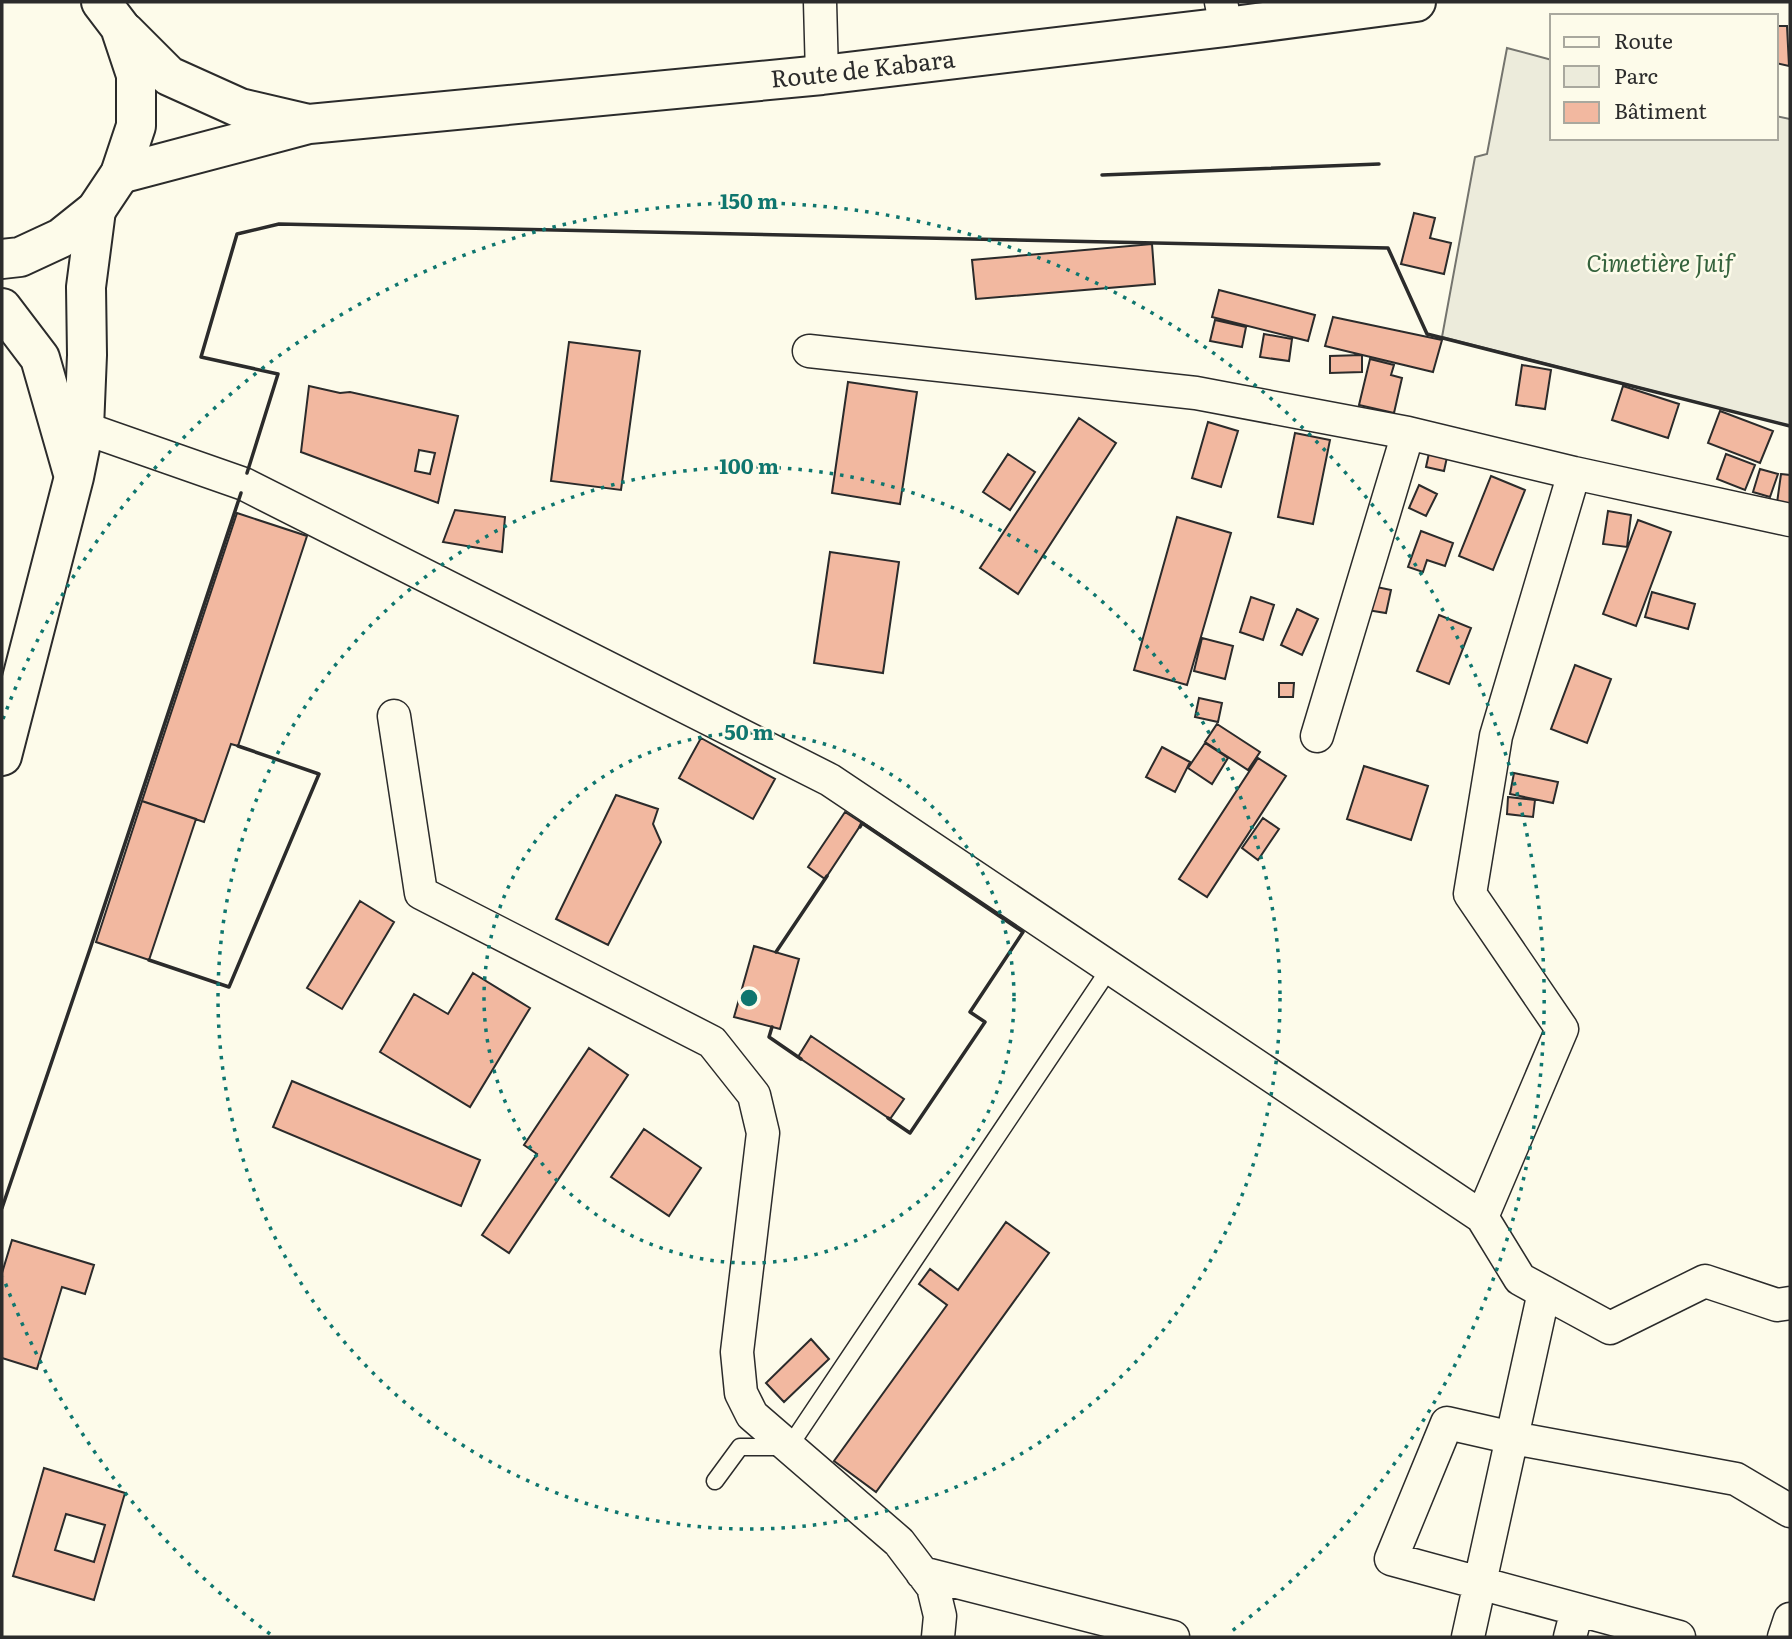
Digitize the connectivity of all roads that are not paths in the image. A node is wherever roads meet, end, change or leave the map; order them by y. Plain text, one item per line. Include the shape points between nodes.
1 (820, 2) edge
2 (1416, 2) edge
3 (111, 14) edge
4 (1224, 14) edge
5 (822, 75) junction
6 (309, 124) junction
7 (120, 174) junction
8 (96, 210) junction
9 (2, 259) edge
10 (2, 308) edge
11 (809, 351) dead end
12 (84, 428) junction
13 (1408, 433) junction
14 (1574, 473) junction
15 (74, 477) junction
16 (1790, 520) edge
17 (394, 716) dead end
18 (1317, 736) dead end
19 (2, 756) edge
20 (1110, 968) junction
21 (1482, 1217) junction
22 (1544, 1292) junction
23 (1790, 1303) edge
24 (1513, 1438) junction
25 (789, 1447) junction
26 (715, 1481) dead end
27 (1790, 1511) edge
28 (922, 1573) junction
29 (1481, 1584) junction
30 (1790, 1619) edge
31 (1574, 1623) edge
32 (938, 1637) edge
33 (1173, 1637) edge
34 (1468, 1637) edge
35 (1679, 1637) edge
36 (1784, 1637) edge

1 - 5 street
2 - 4 main road, Route de Kabara
3 - 6 main road via 169,76 240,108
3 - 7 main road via 136,75 136,126
4 - 5 main road, Route de Kabara
5 - 6 main road, Route de Kabara
6 - 7 main road
7 - 8 main road
8 - 9 main road via 61,238 20,257
8 - 12 main road via 86,287
10 - 15 main road via 40,358
11 - 13 street via 1196,393
12 - 15 main road
12 - 20 street via 244,484 830,780
13 - 14 street
13 - 18 street
14 - 16 street
14 - 21 street via 1496,736 1470,894 1562,1029
15 - 19 main road
17 - 25 street via 421,893 712,1042 754,1095 763,1133 737,1352 741,1393 752,1415
20 - 21 street
20 - 25 lane
21 - 22 street via 1520,1279
22 - 23 street via 1610,1328 1705,1281 1777,1305
22 - 24 street
24 - 27 street via 1736,1479
24 - 29 street
24 - 29 street via 1447,1423 1391,1559
25 - 26 lane via 740,1447
25 - 28 street via 900,1542
28 - 32 street via 933,1587 940,1616
28 - 33 street
29 - 31 street
29 - 34 street
30 - 36 street
31 - 35 street

